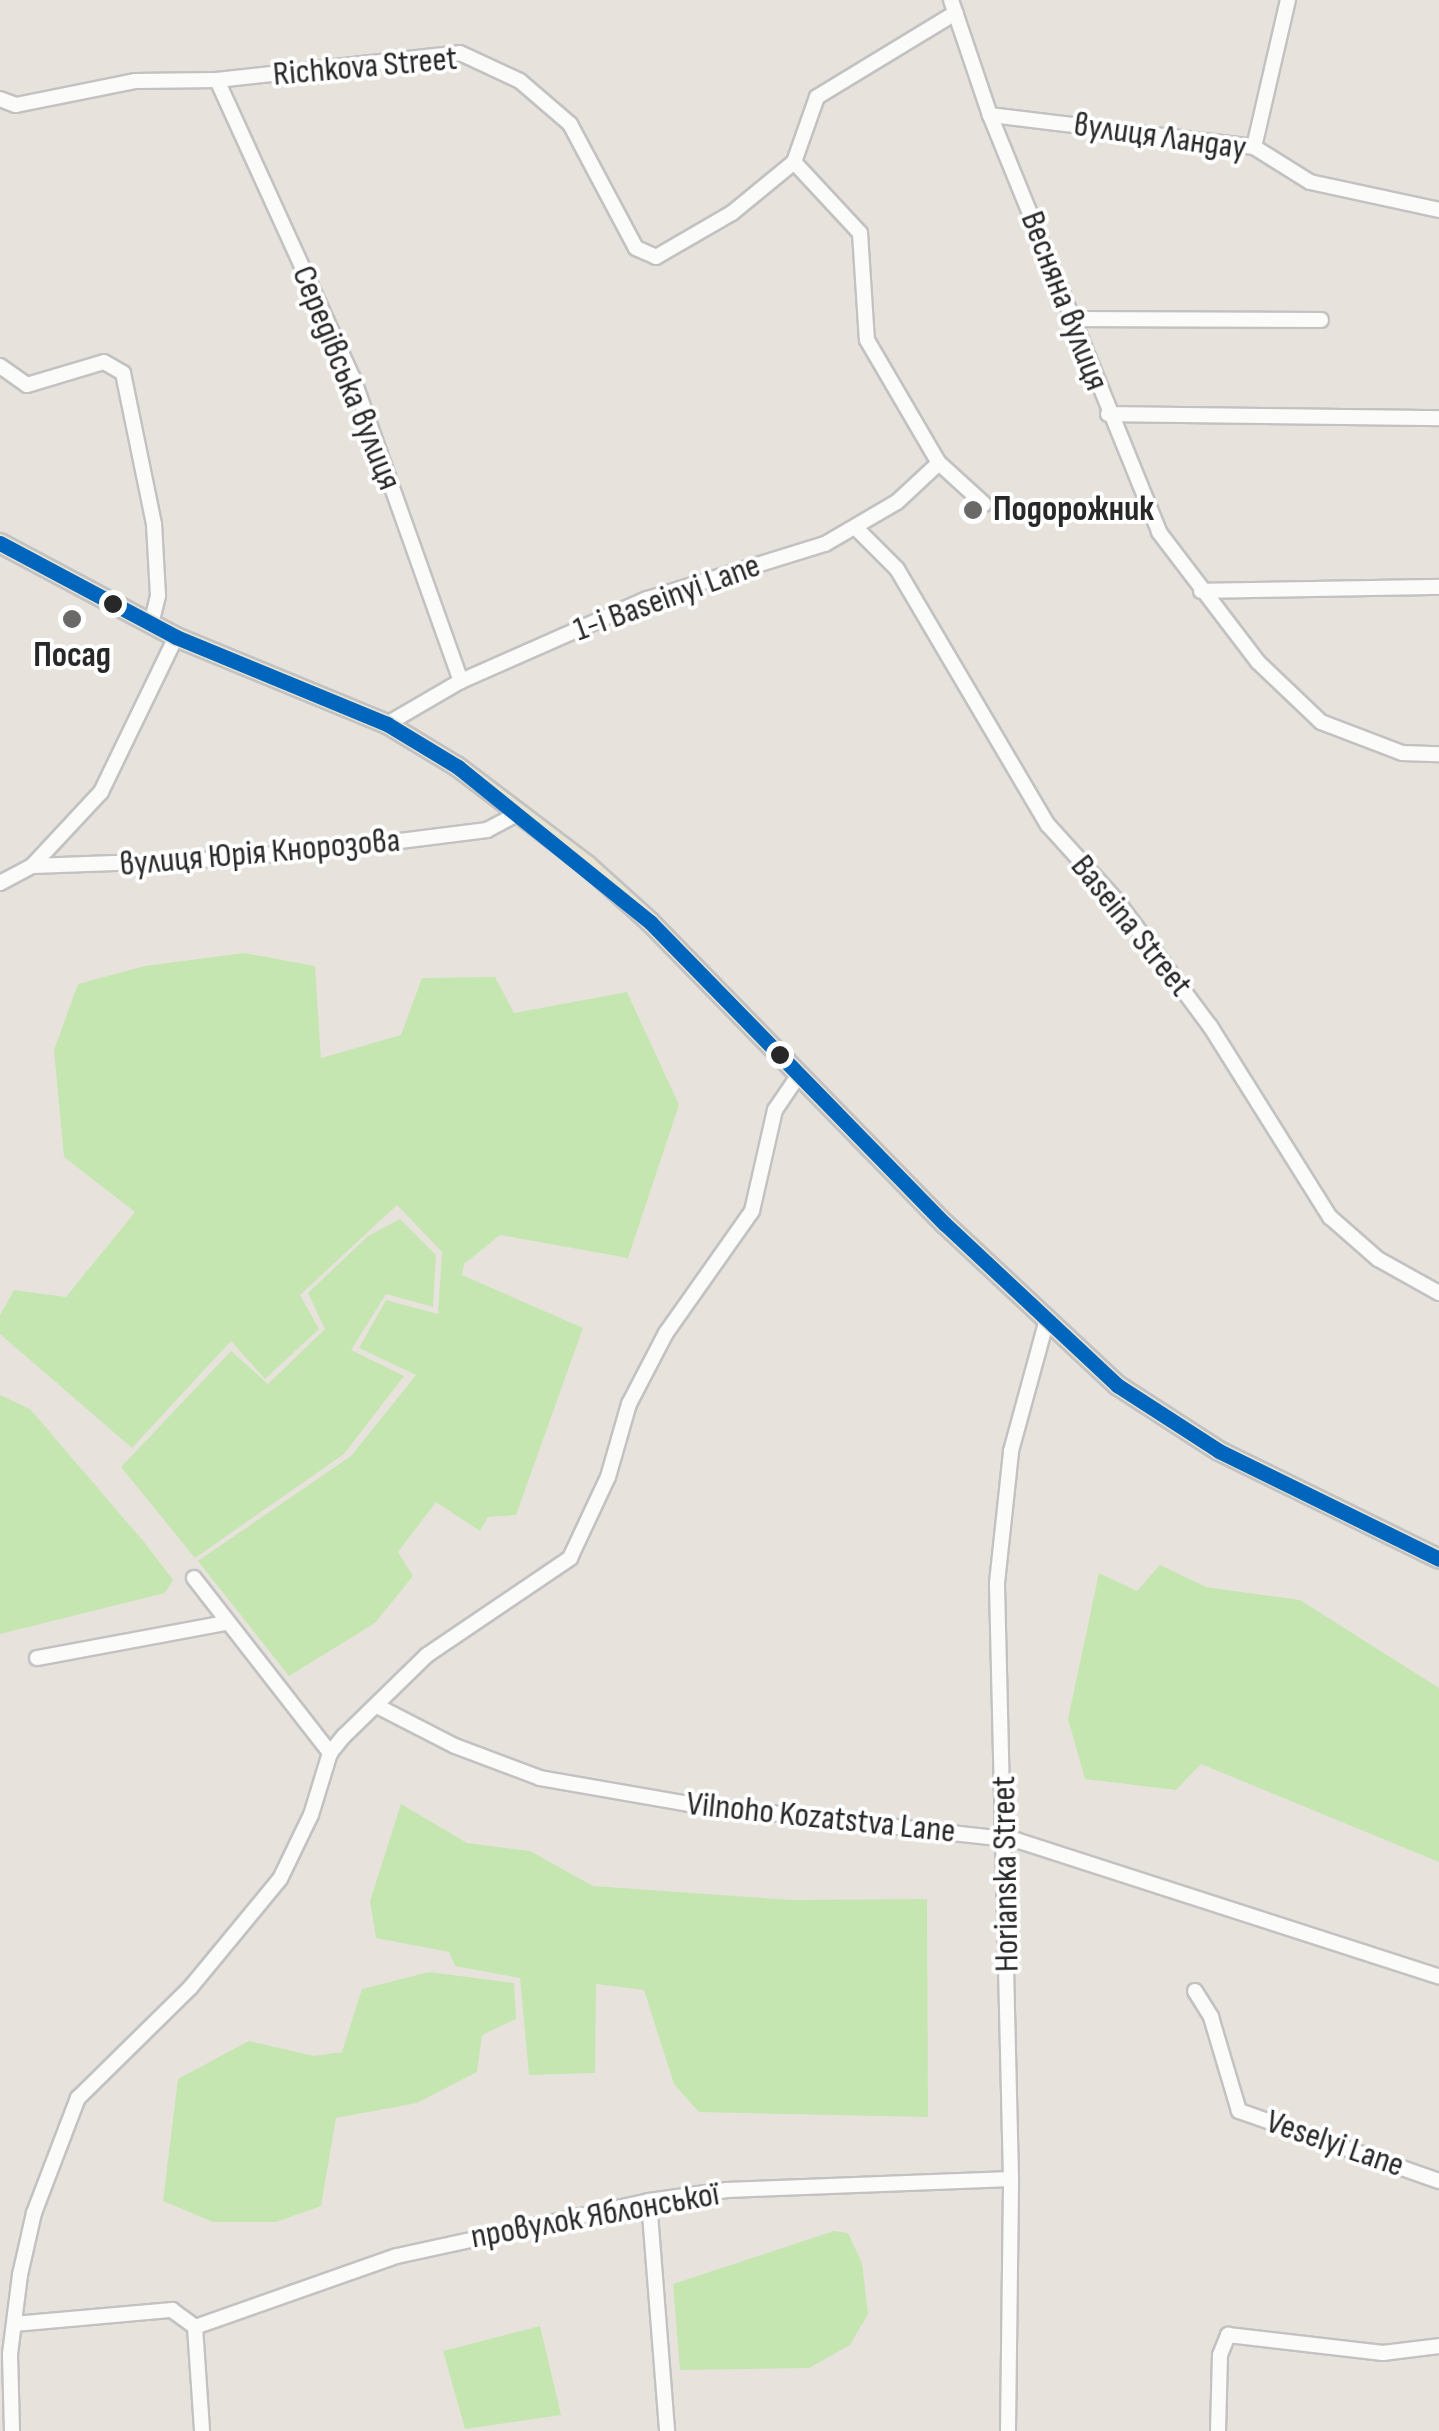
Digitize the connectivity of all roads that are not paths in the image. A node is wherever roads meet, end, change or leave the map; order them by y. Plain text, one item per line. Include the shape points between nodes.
1 (1288, 0) edge
2 (953, 6) edge
3 (217, 80) junction
4 (0, 99) edge
5 (990, 115) junction
6 (1254, 147) junction
7 (794, 162) junction
8 (1439, 210) edge
9 (1072, 319) junction
10 (1321, 320) dead end
11 (0, 366) edge
12 (1108, 414) junction
13 (1439, 418) edge
14 (939, 463) junction
15 (984, 504) dead end
16 (855, 527) junction
17 (0, 543) edge
18 (1439, 587) edge
19 (1201, 591) junction
20 (151, 625) junction
21 (176, 637) junction
22 (461, 681) junction
23 (387, 724) junction
24 (1439, 754) edge
25 (519, 814) junction
26 (32, 866) junction
27 (0, 883) edge
28 (798, 1076) junction
29 (1439, 1294) edge
30 (1046, 1323) junction
31 (1439, 1559) edge
32 (194, 1578) dead end
33 (226, 1623) junction
34 (37, 1658) dead end
35 (379, 1706) junction
36 (330, 1753) junction
37 (1006, 1838) junction
38 (1439, 1978) edge
39 (1194, 1991) dead end
40 (1010, 2180) junction
41 (1439, 2181) edge
42 (648, 2201) junction
43 (14, 2324) junction
44 (194, 2327) junction
45 (1439, 2346) edge
46 (5, 2355) edge
47 (12, 2431) edge
48 (202, 2431) edge
49 (668, 2431) edge
50 (1008, 2431) edge
51 (1218, 2431) edge

1 - 6 street
2 - 5 street, Весняна вулиця
2 - 7 street via 818,97
3 - 4 street, Richkova Street via 136,81 16,106
3 - 7 street, Richkova Street via 460,54 493,64 570,124 636,248 648,256 670,253
3 - 22 street, Середівська вулиця via 353,378
5 - 6 street, вулиця Ландау
5 - 9 street, Весняна вулиця
6 - 8 street, вулиця Ландау via 1310,182
7 - 14 street via 860,233 867,340
9 - 10 street
9 - 12 street, Весняна вулиця
11 - 20 street via 28,385 104,362 124,374 154,524 158,596
12 - 13 street
12 - 19 street, Весняна вулиця via 1159,532
14 - 15 street
14 - 16 street, 1-i Baseinyi Lane via 897,502
16 - 22 street, 1-i Baseinyi Lane via 825,544 647,599
16 - 29 street, Baseina Street via 897,569 1048,825 1117,901 1210,1026 1330,1217 1378,1260
17 - 20 main road
18 - 19 street
19 - 24 street, Весняна вулиця via 1258,662 1321,722 1402,753
20 - 21 main road
21 - 23 main road
21 - 26 street via 101,792
22 - 23 street, 1-i Baseinyi Lane
23 - 25 main road
25 - 26 street, вулиця Юрія Кнорозова via 487,830 392,842
25 - 28 main road via 650,922
26 - 27 street, вулиця Юрія Кнорозова
28 - 30 main road
28 - 35 street via 775,1110 752,1211 652,1362 570,1558 427,1654
30 - 31 main road via 1117,1385 1219,1450
30 - 37 street, Horianska Street via 1011,1451 997,1583
32 - 33 street
33 - 34 street
33 - 36 street
35 - 36 street
35 - 37 street, Vilnoho Kozatstva Lane via 455,1746 540,1778 689,1804
36 - 43 street via 312,1816 280,1879 190,1988 78,2098 34,2213
37 - 38 street, Vilnoho Kozatstva Lane
37 - 40 street, Horianska Street
39 - 41 street, Veselyi Lane via 1210,2017 1239,2111
40 - 42 street, провулок Яблонської via 727,2190
40 - 50 street, Horianska Street
42 - 44 street, провулок Яблонської via 398,2256
42 - 49 street
43 - 44 street via 172,2310
43 - 46 street
44 - 48 street
45 - 51 street via 1383,2353 1228,2335 1220,2355
46 - 47 street

